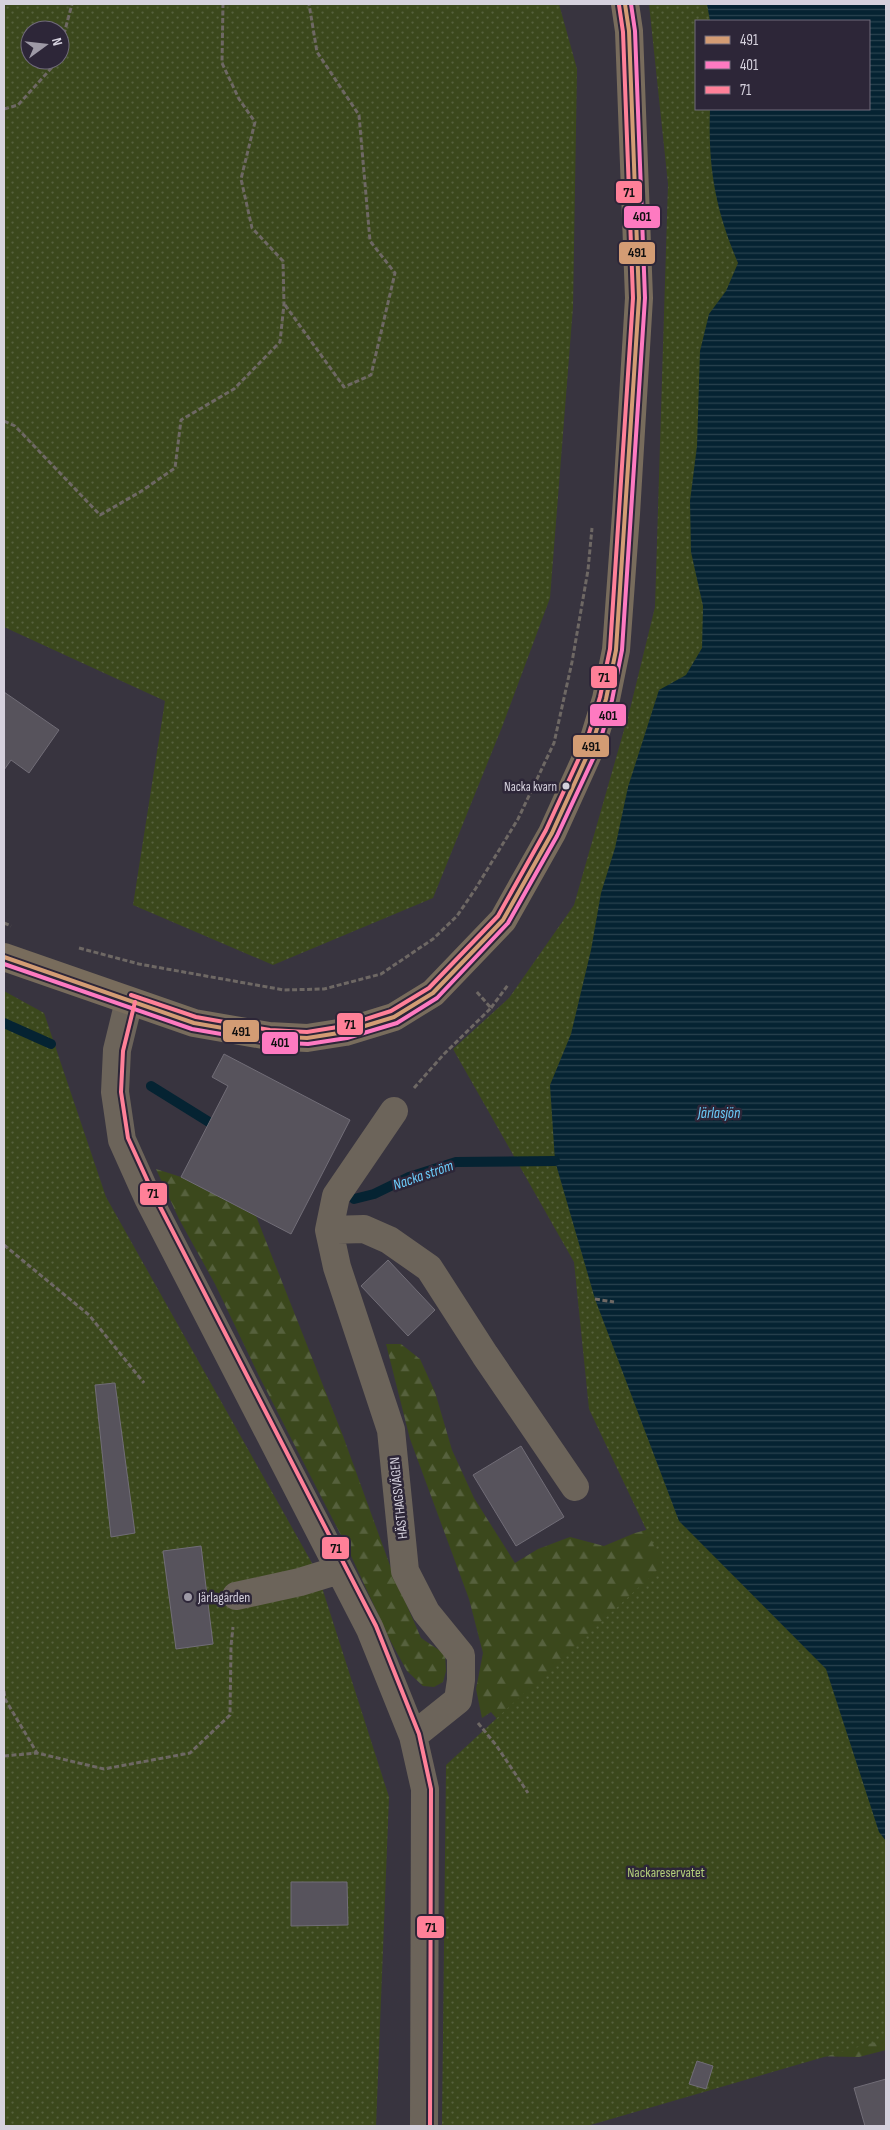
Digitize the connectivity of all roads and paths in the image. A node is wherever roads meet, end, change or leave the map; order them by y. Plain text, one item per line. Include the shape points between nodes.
1 (72, 4) edge
2 (223, 4) edge
3 (309, 4) edge
4 (625, 4) edge
5 (68, 20) edge
6 (50, 70) edge
7 (4, 109) edge
8 (284, 304) junction
9 (4, 421) edge
10 (593, 520) dead end
11 (4, 923) edge
12 (20, 929) dead end
13 (433, 939) junction
14 (78, 948) dead end
15 (4, 957) edge
16 (456, 969) junction
17 (508, 985) dead end
18 (128, 1001) junction
19 (491, 1008) junction
20 (394, 1110) joint
21 (329, 1230) junction
22 (4, 1245) edge
23 (595, 1299) dead end
24 (614, 1302) dead end
25 (144, 1383) dead end
26 (575, 1487) dead end
27 (339, 1570) junction
28 (236, 1596) joint
29 (4, 1691) edge
30 (458, 1700) junction
31 (413, 1736) junction
32 (37, 1752) junction
33 (4, 1756) edge
34 (528, 1793) dead end
35 (424, 2126) edge

1 - 5 path
2 - 8 path via 222,62 255,122 242,180 252,228 283,261
3 - 8 path via 317,52 359,115 370,241 395,273 371,375 344,387
4 - 16 main road via 630,31 639,298 616,650 592,745 552,833 503,920
6 - 7 path via 18,104
8 - 9 path via 280,342 234,389 181,420 175,468 100,515 44,454 15,426
10 - 13 path via 588,570 554,743 518,819 476,888 456,916
11 - 12 path
13 - 14 path via 381,974 324,989 284,990 139,964
13 - 16 path
15 - 18 main road
16 - 18 main road via 433,993 394,1017 345,1032 307,1038 269,1036 194,1023
16 - 19 path
17 - 19 path
18 - 27 street via 117,1050 115,1092 122,1140 148,1198
19 - 20 path
20 - 21 street, HÄSTHAGSVÄGEN via 336,1196
21 - 26 street via 364,1229 389,1240 429,1268
21 - 30 street, HÄSTHAGSVÄGEN via 337,1267 391,1430 405,1571 426,1612 461,1656
22 - 25 path via 89,1315
23 - 24 path
27 - 28 street
27 - 31 street via 370,1629
28 - 32 path via 230,1715 190,1753 104,1768
29 - 32 path via 4,1699
30 - 31 street
30 - 34 path via 496,1745
31 - 35 street via 425,1789
32 - 33 path

